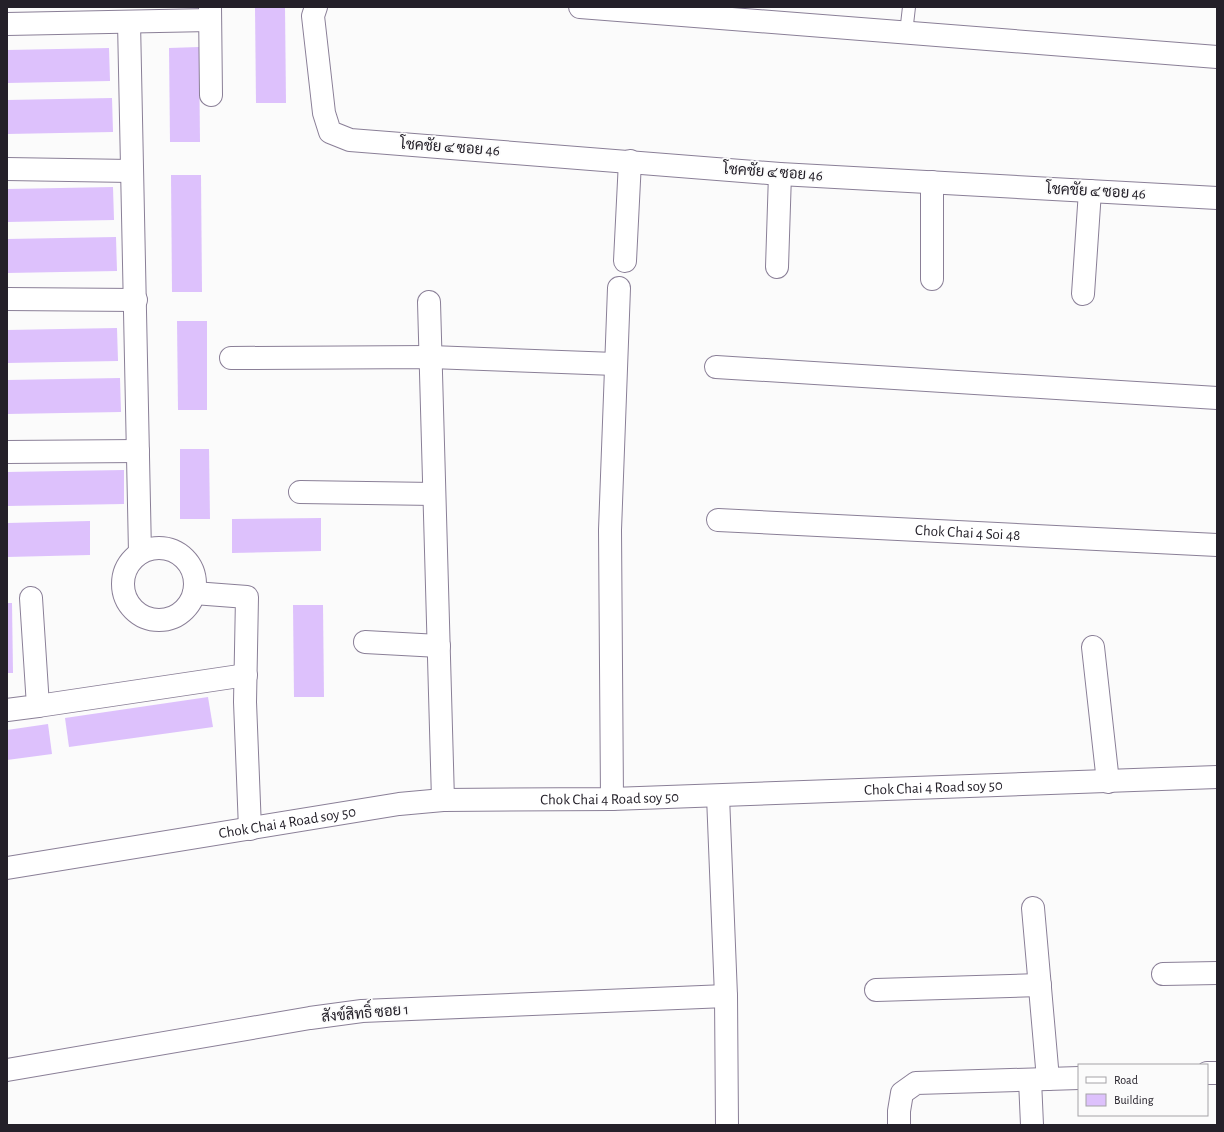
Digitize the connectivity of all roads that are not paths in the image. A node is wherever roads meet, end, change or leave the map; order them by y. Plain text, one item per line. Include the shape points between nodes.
1 (316, 7) edge
2 (580, 7) edge
3 (909, 7) edge
4 (210, 14) edge
5 (96, 15) edge
6 (128, 22) junction
7 (7, 24) edge
8 (906, 33) junction
9 (1217, 57) edge
10 (210, 95) dead end
11 (630, 161) junction
12 (7, 169) edge
13 (131, 171) junction
14 (780, 174) junction
15 (932, 182) junction
16 (1090, 191) junction
17 (1217, 198) edge
18 (625, 261) dead end
19 (777, 267) dead end
20 (932, 279) dead end
21 (619, 288) dead end
22 (1083, 294) dead end
23 (7, 299) edge
24 (136, 300) junction
25 (429, 302) dead end
26 (430, 357) junction
27 (231, 358) dead end
28 (615, 364) junction
29 (716, 367) dead end
30 (1217, 398) edge
31 (138, 451) junction
32 (7, 452) edge
33 (300, 492) dead end
34 (434, 494) junction
35 (718, 520) dead end
36 (1217, 545) edge
37 (140, 553) junction
38 (194, 593) junction
39 (31, 598) dead end
40 (365, 642) dead end
41 (439, 646) junction
42 (1093, 647) dead end
43 (246, 675) junction
44 (38, 706) junction
45 (7, 710) edge
46 (1217, 777) edge
47 (1108, 782) junction
48 (718, 796) junction
49 (612, 799) junction
50 (443, 800) junction
51 (250, 829) junction
52 (7, 868) edge
53 (1033, 908) dead end
54 (1217, 972) edge
55 (1163, 974) dead end
56 (1040, 985) junction
57 (876, 990) dead end
58 (726, 996) junction
59 (7, 1070) edge
60 (1078, 1078) edge
61 (1039, 1080) junction
62 (727, 1125) edge
63 (899, 1125) edge
64 (1032, 1125) edge

1 - 11 street, โชคชัย ๔ ซอย 46 via 313,16 324,114 330,132 350,140
2 - 8 street
3 - 8 lane
4 - 6 street
4 - 10 street
5 - 6 street
5 - 7 street
6 - 13 street
8 - 9 street
11 - 14 street, โชคชัย ๔ ซอย 46
11 - 18 street
12 - 13 street
13 - 24 street
14 - 15 street, โชคชัย ๔ ซอย 46
14 - 19 street
15 - 16 street, โชคชัย ๔ ซอย 46
15 - 20 street
16 - 17 street, โชคชัย ๔ ซอย 46
16 - 22 street
21 - 28 street
23 - 24 street
24 - 31 street
25 - 26 street
26 - 27 street
26 - 28 street
26 - 34 street
28 - 49 street via 610,530
29 - 30 street
31 - 32 street
31 - 37 street
33 - 34 street
34 - 41 street
35 - 36 street, Chok Chai 4 Soi 48
37 - 38 street via 161,548 180,555 193,572
37 - 38 street via 131,560 125,570 123,582 129,604 137,612 159,620 171,617 181,612
38 - 43 street via 248,597
39 - 44 street
40 - 41 street
41 - 50 street
42 - 47 street
43 - 44 street
43 - 51 street
44 - 45 street
46 - 47 street, Chok Chai 4 Road soy 50
47 - 48 street, Chok Chai 4 Road soy 50
48 - 49 street, Chok Chai 4 Road soy 50
48 - 58 street
49 - 50 street, Chok Chai 4 Road soy 50
50 - 51 street, Chok Chai 4 Road soy 50 via 399,804
51 - 52 street, Chok Chai 4 Road soy 50
53 - 56 street
54 - 55 street
56 - 57 street
56 - 61 street
58 - 59 street, สังข์สิทธิ์ ซอย 1 via 362,1011
58 - 62 street
60 - 61 street
61 - 63 street via 916,1084 902,1093
61 - 64 street

